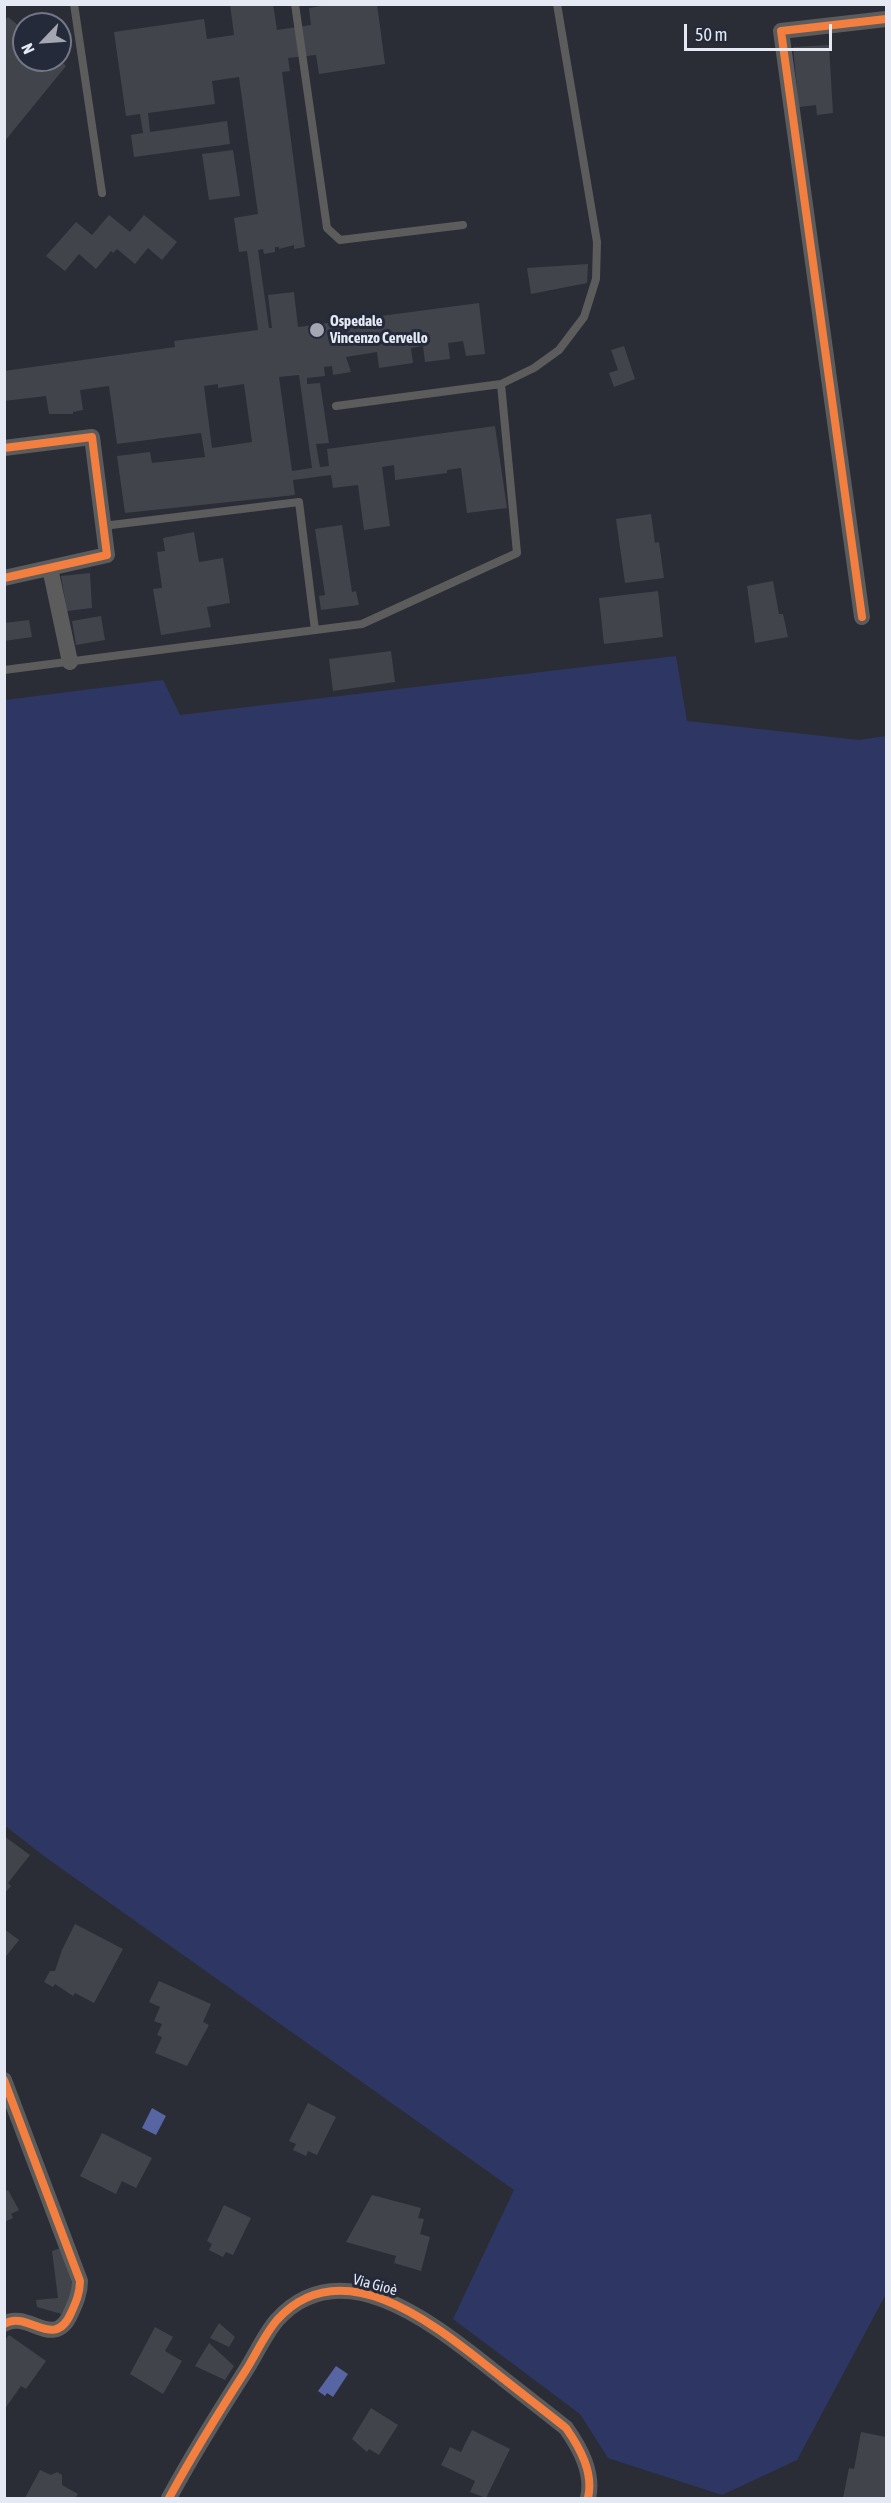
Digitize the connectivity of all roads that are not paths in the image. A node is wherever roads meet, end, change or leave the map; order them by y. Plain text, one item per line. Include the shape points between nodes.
1 (74, 4) edge
2 (295, 4) edge
3 (556, 4) edge
4 (886, 19) edge
5 (102, 194) dead end
6 (464, 225) dead end
7 (501, 384) junction
8 (336, 406) dead end
9 (4, 448) edge
10 (103, 525) junction
11 (50, 568) junction
12 (4, 578) edge
13 (862, 617) dead end
14 (315, 630) junction
15 (70, 662) junction
16 (4, 670) edge
17 (4, 2080) edge
18 (4, 2324) edge
19 (169, 2499) edge
20 (588, 2499) edge

1 - 5 lane
2 - 6 lane via 327,228 340,240
3 - 7 lane via 597,242 596,279 584,317 559,350
4 - 13 street via 781,31
7 - 8 lane
7 - 14 lane via 517,553 362,624
9 - 10 street via 92,437
10 - 11 street via 107,555
10 - 14 lane via 299,502
11 - 12 street
11 - 15 street
14 - 15 lane
15 - 16 lane
17 - 18 street via 80,2281 80,2294 67,2323 59,2329 53,2331 16,2320
19 - 20 street, Via Gioè via 277,2320 321,2292 348,2290 409,2310 456,2341 566,2428 587,2469

